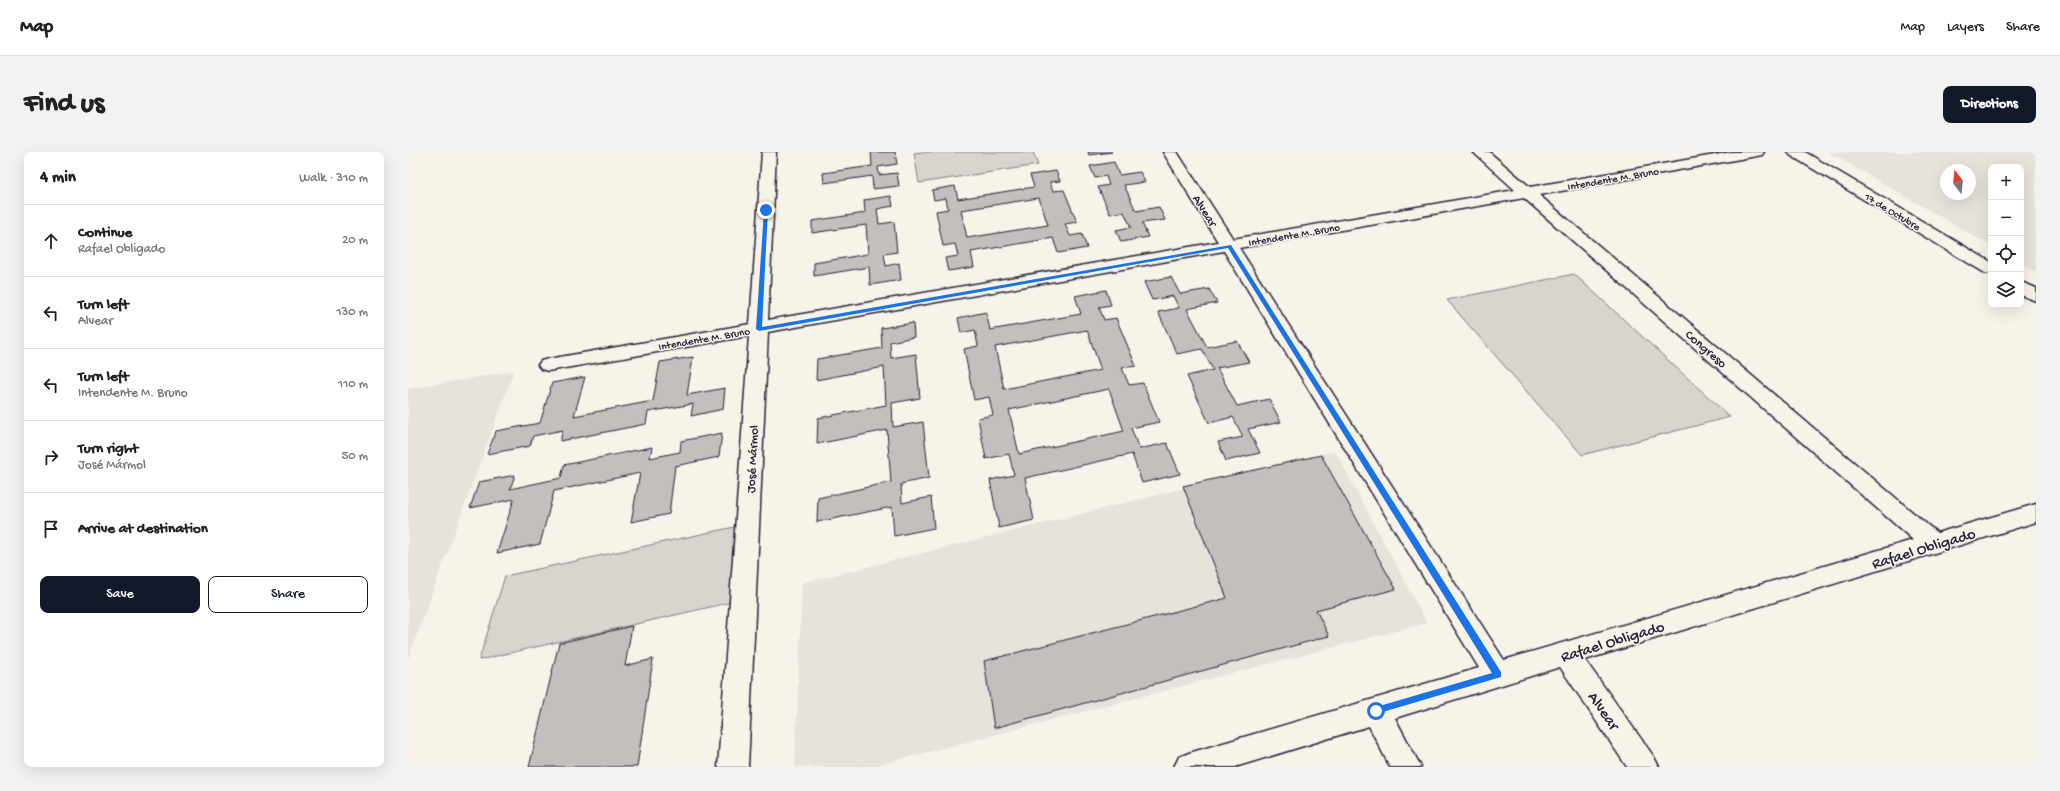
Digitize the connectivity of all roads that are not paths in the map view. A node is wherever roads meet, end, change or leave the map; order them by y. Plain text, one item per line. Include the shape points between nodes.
1 (769, 152) edge
2 (1170, 152) edge
3 (1480, 152) edge
4 (1757, 152) edge
5 (1795, 152) edge
6 (1528, 193) junction
7 (1229, 246) junction
8 (1988, 267) edge
9 (2024, 289) edge
10 (2036, 296) edge
11 (759, 329) junction
12 (548, 365) dead end
13 (2036, 513) edge
14 (1933, 544) junction
15 (1566, 654) junction
16 (1498, 674) junction
17 (1376, 711) junction
18 (733, 767) edge
19 (1189, 767) edge
20 (1406, 767) edge
21 (1644, 767) edge

1 - 11 street, José Mármol
2 - 7 street, Alvear
3 - 6 street, Congreso
4 - 6 street, Intendente M. Bruno
5 - 8 street, 17 de Octubre
6 - 7 street, Intendente M. Bruno
6 - 14 street, Congreso
7 - 11 street, Intendente M. Bruno
7 - 16 street, Alvear
9 - 10 street
11 - 12 street, Intendente M. Bruno
11 - 18 street, José Mármol
13 - 14 street, Rafael Obligado
14 - 15 street, Rafael Obligado
15 - 16 street, Rafael Obligado
15 - 21 street, Alvear
16 - 17 street, Rafael Obligado
17 - 19 street, Rafael Obligado
17 - 20 street

